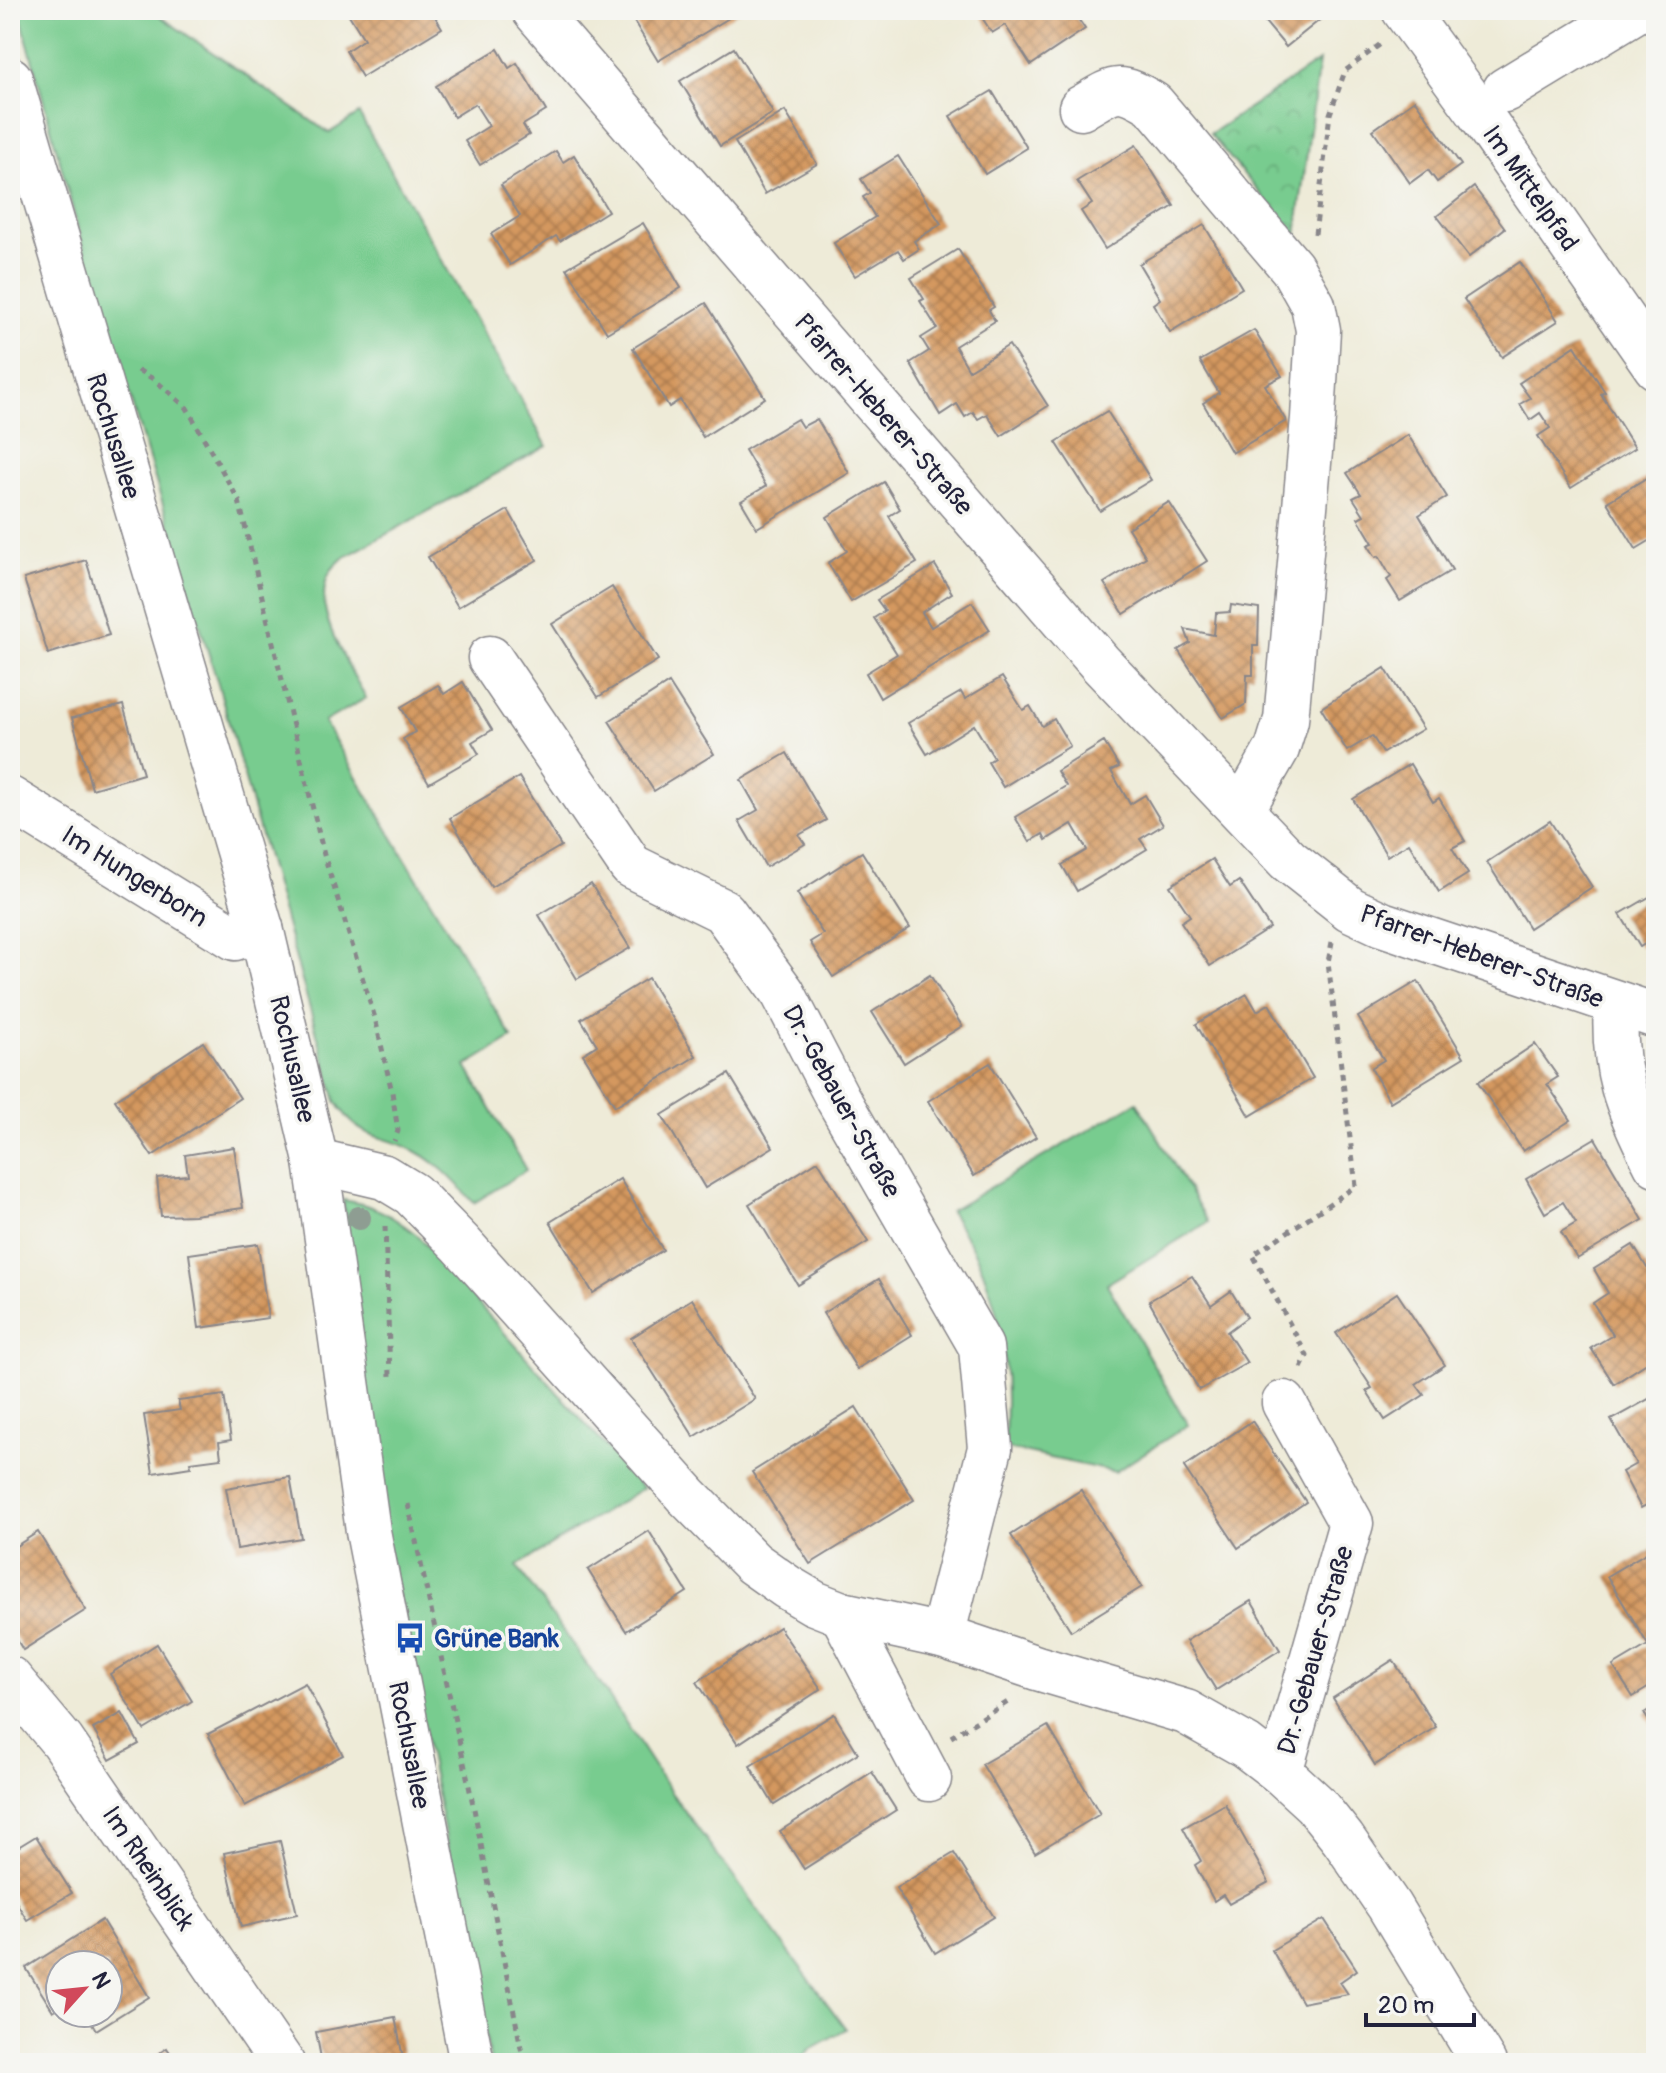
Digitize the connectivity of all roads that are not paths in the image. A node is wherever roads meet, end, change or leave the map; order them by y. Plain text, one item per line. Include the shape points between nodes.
1 (534, 10) edge
2 (1404, 10) edge
3 (1637, 10) edge
4 (10, 79) edge
5 (1505, 90) dead end
6 (1081, 108) dead end
7 (1656, 367) edge
8 (490, 658) dead end
9 (10, 799) edge
10 (1242, 810) junction
11 (261, 928) junction
12 (1636, 1010) edge
13 (316, 1161) junction
14 (1656, 1164) edge
15 (1284, 1403) road end
16 (842, 1614) junction
17 (942, 1636) junction
18 (10, 1679) edge
19 (923, 1768) road end
20 (1280, 1772) junction
21 (282, 2063) edge
22 (472, 2063) edge
23 (1484, 2063) edge

1 - 10 street, Pfarrer-Heberer-Straße via 1100,663
2 - 7 street, Im Mittelpfad
3 - 5 street
4 - 11 street, Rochusallee
6 - 10 street via 1110,91 1130,90 1153,104 1292,268 1313,305 1318,330 1313,418 1286,720 1277,749
8 - 17 street, Dr.-Gebauer-Straße via 631,866 723,911 783,993 981,1347 990,1448
9 - 11 street, Im Hungerborn via 235,938
10 - 12 street, Pfarrer-Heberer-Straße via 1288,860 1341,902 1382,924
11 - 13 street, Rochusallee
12 - 14 street, Pfarrer-Heberer-Straße via 1614,1039 1632,1118
13 - 16 street, Dr.-Gebauer-Straße via 384,1177 412,1194 753,1563 814,1603
13 - 22 street, Rochusallee via 368,1531
15 - 20 street, Dr.-Gebauer-Straße via 1351,1523
16 - 17 street, Dr.-Gebauer-Straße
16 - 19 street
17 - 20 street, Dr.-Gebauer-Straße via 1186,1712
18 - 21 street, Im Rheinblick via 62,1741
20 - 23 street, Dr.-Gebauer-Straße via 1343,1839

